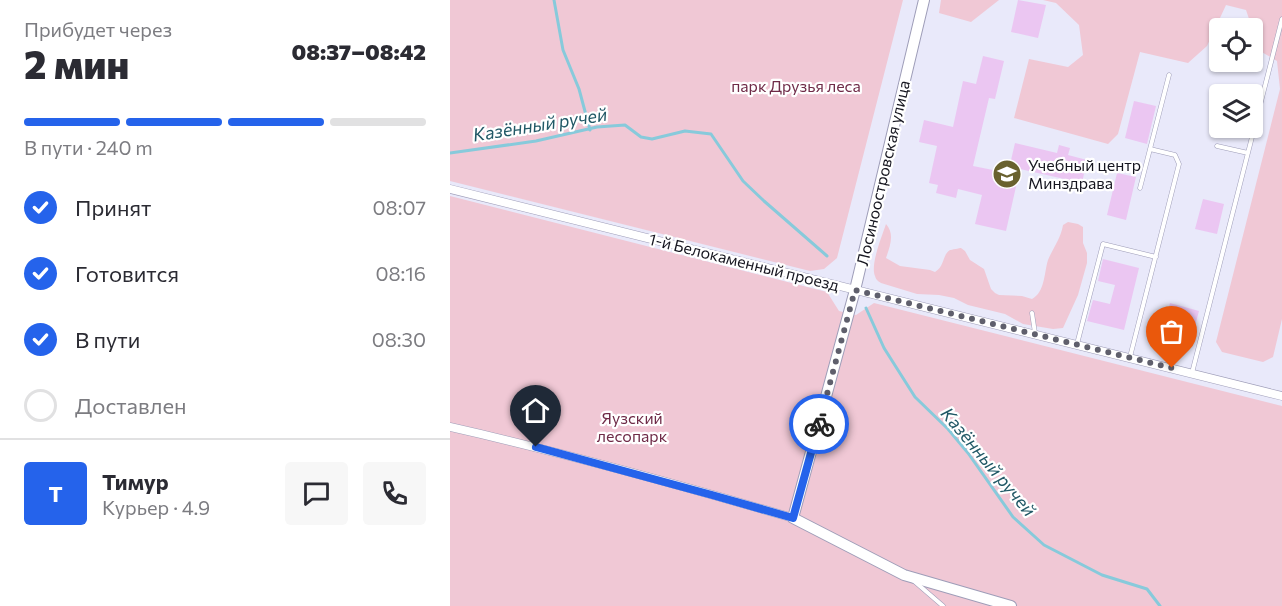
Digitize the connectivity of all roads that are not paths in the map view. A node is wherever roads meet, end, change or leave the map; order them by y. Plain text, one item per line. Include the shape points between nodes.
1 (924, 0) edge
2 (1282, 19) edge
3 (1169, 75) dead end
4 (1217, 146) dead end
5 (1150, 149) junction
6 (1248, 153) junction
7 (1140, 188) dead end
8 (450, 189) edge
9 (1156, 257) junction
10 (855, 290) junction
11 (1032, 313) dead end
12 (1036, 335) junction
13 (1077, 345) junction
14 (1130, 358) junction
15 (1192, 373) junction
16 (1282, 396) edge
17 (450, 427) edge
18 (793, 518) junction
19 (904, 574) junction
20 (943, 606) edge
21 (1011, 606) edge

1 - 10 street, Лосиноостровская улица
2 - 6 lane
3 - 5 lane
4 - 6 lane
5 - 7 lane
5 - 9 lane via 1175,155 1179,164
6 - 15 lane
8 - 10 street, 1-й Белокаменный проезд
9 - 13 lane via 1103,244
9 - 14 lane
10 - 12 street, 1-й Белокаменный проезд
10 - 18 street, Лосиноостровская улица
11 - 12 lane
12 - 13 street, 1-й Белокаменный проезд
13 - 14 street, 1-й Белокаменный проезд
14 - 15 street, 1-й Белокаменный проезд
15 - 16 street, 1-й Белокаменный проезд
17 - 18 street
18 - 19 street
19 - 20 lane
19 - 21 street

